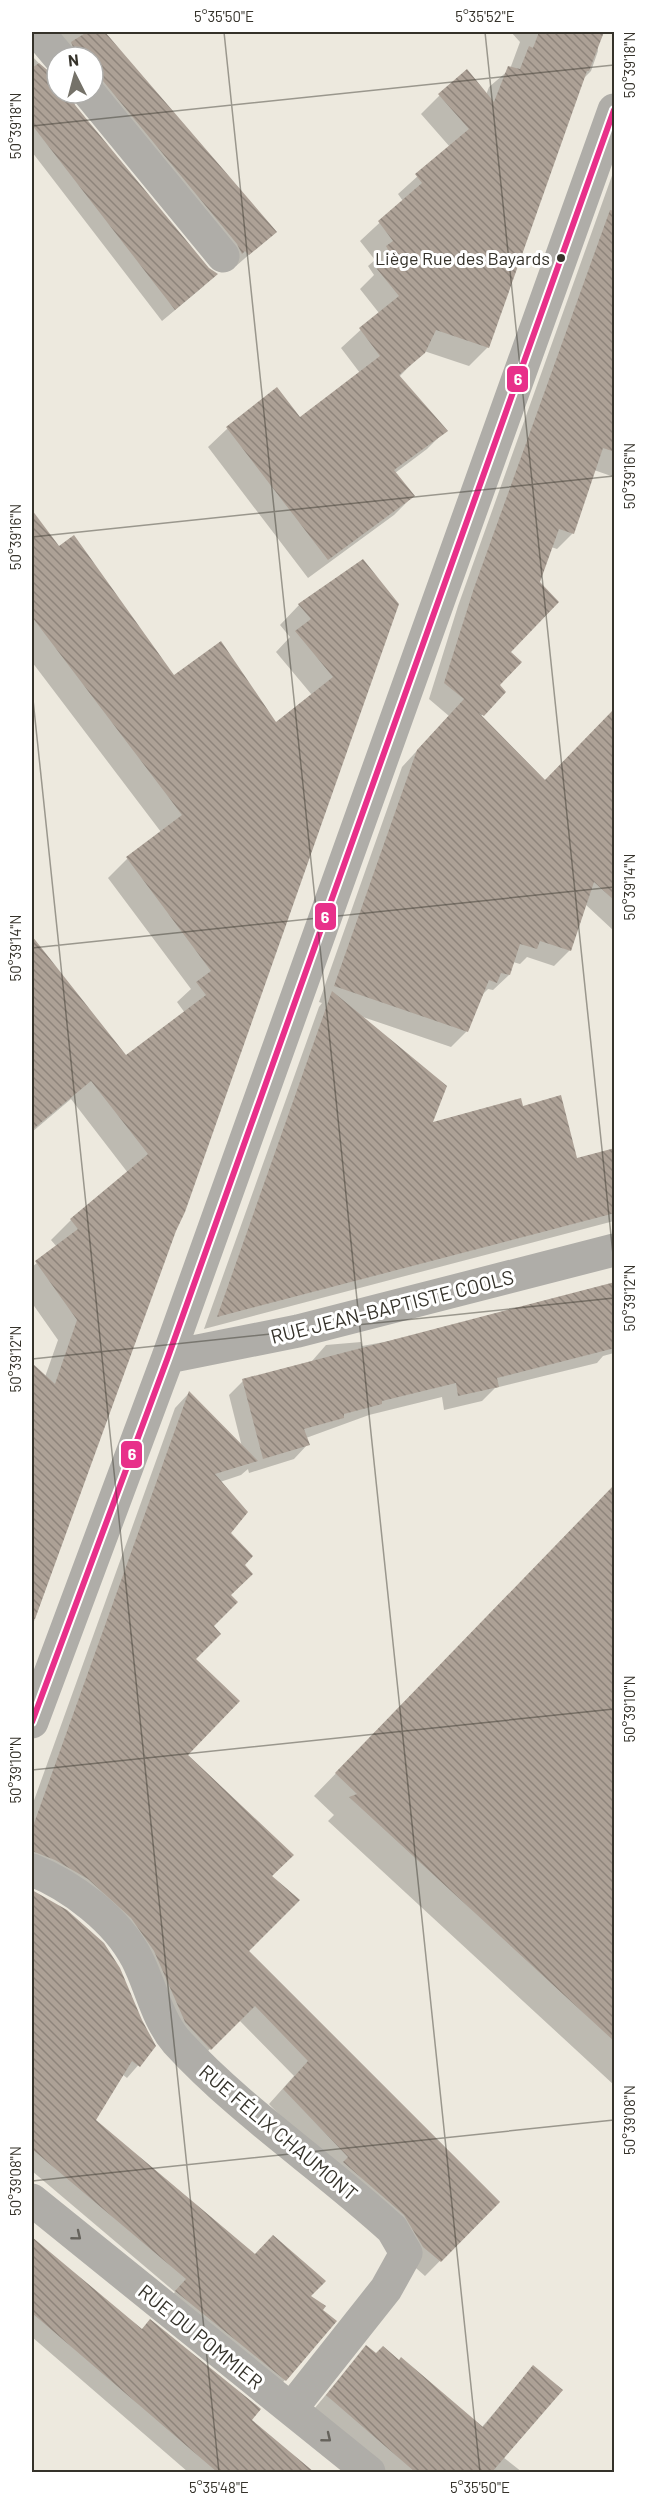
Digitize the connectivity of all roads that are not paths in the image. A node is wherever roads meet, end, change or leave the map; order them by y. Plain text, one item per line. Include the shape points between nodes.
1 (38, 32) edge
2 (49, 45) edge
3 (99, 105) edge
4 (615, 110) edge
5 (223, 256) dead end
6 (615, 1250) edge
7 (168, 1357) junction
8 (32, 1722) edge
9 (32, 1870) edge
10 (32, 2200) edge
11 (291, 2409) junction
12 (369, 2472) edge

1 - 2 street
3 - 5 street
4 - 7 street
6 - 7 street, RUE JEAN-BAPTISTE COOLS via 298,1331
7 - 8 street
9 - 11 street, RUE FÉLIX CHAUMONT via 77,1896 120,1931 174,2038 207,2072 392,2229 406,2253 391,2280
10 -> 11 street, RUE DU POMMIER
11 -> 12 street, RUE DU POMMIER

